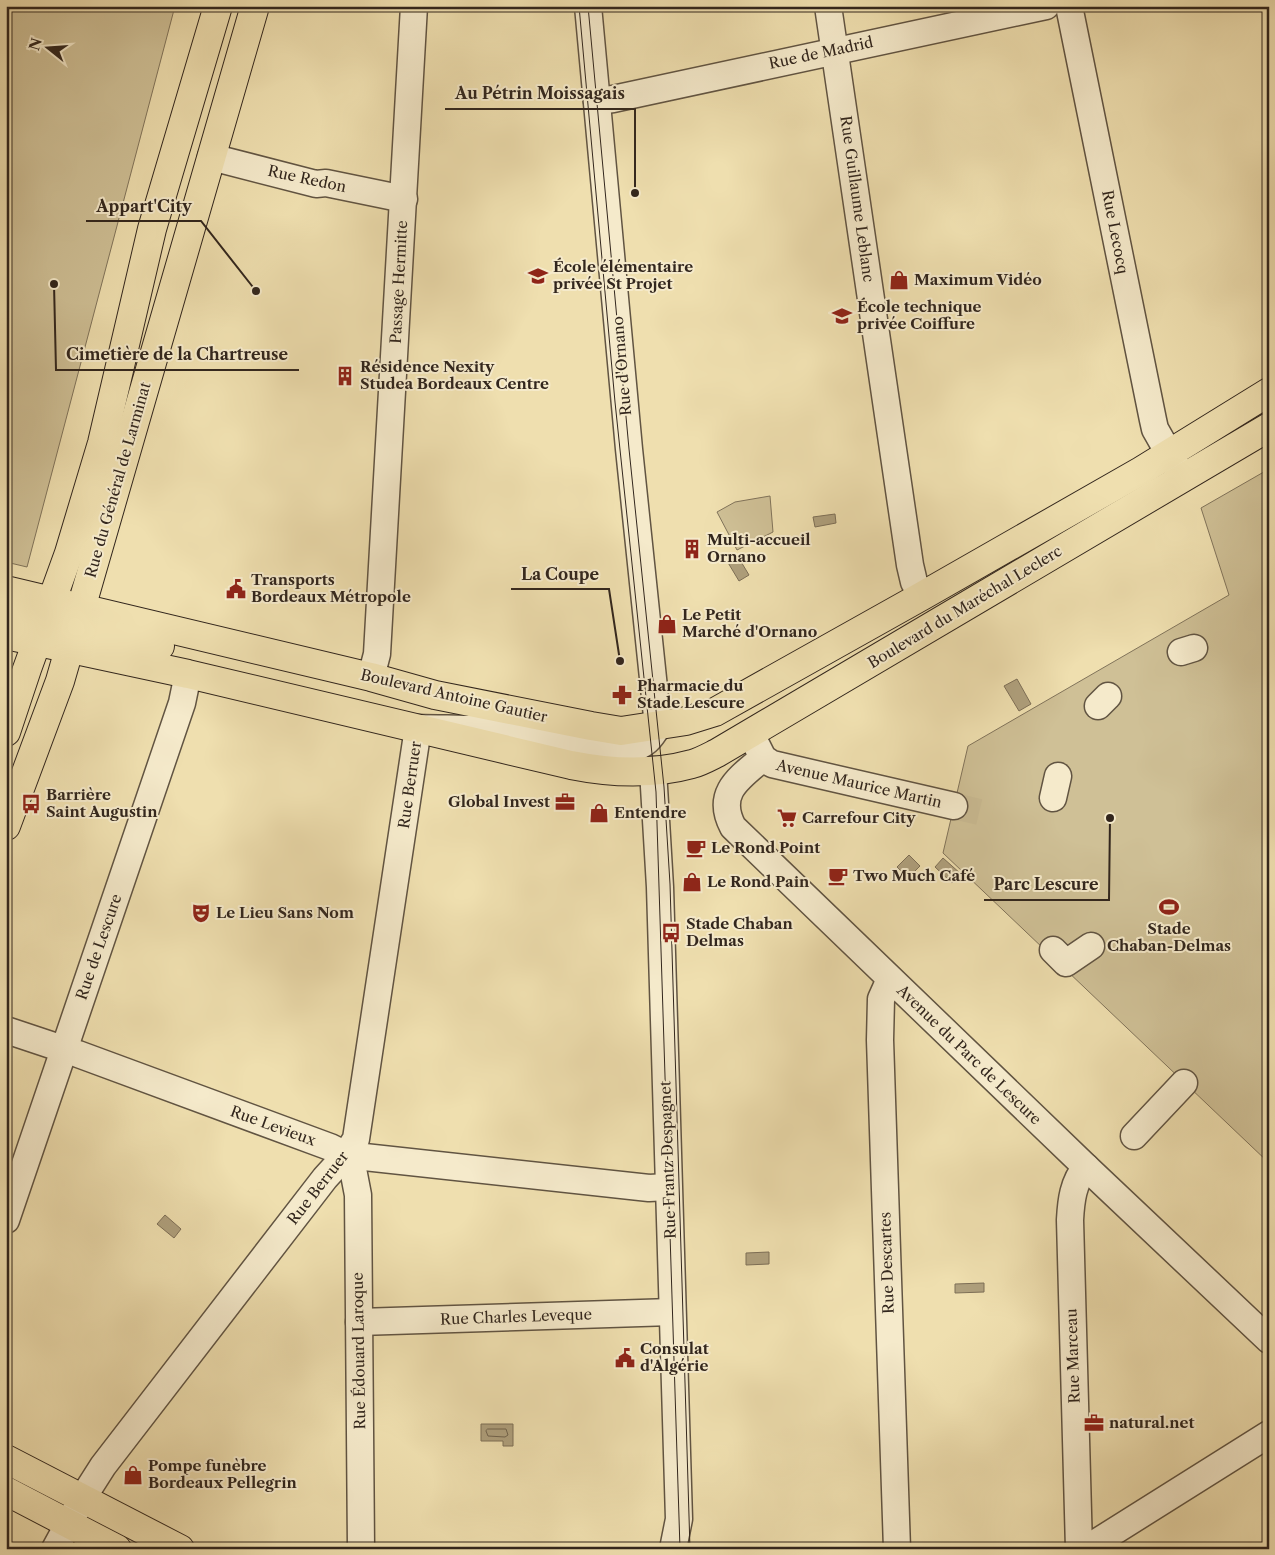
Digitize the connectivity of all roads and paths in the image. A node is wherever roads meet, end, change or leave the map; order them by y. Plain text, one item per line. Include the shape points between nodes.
1 (218, 6) edge
2 (255, 6) edge
3 (414, 6) edge
4 (588, 6) edge
5 (828, 6) edge
6 (1046, 6) edge
7 (1069, 6) edge
8 (835, 50) junction
9 (597, 100) junction
10 (211, 157) junction
11 (404, 199) junction
12 (1269, 392) edge
13 (1269, 427) edge
14 (1169, 454) junction
15 (1183, 478) junction
16 (6, 590) edge
17 (922, 596) junction
18 (50, 607) junction
19 (6, 613) edge
20 (75, 629) junction
21 (6, 635) edge
22 (37, 642) junction
23 (188, 674) junction
24 (371, 677) junction
25 (658, 726) junction
26 (418, 728) junction
27 (6, 732) edge
28 (750, 733) junction
29 (763, 758) junction
30 (654, 770) junction
31 (954, 806) tunnel mouth
32 (6, 826) edge
33 (1085, 942) dead end
34 (1053, 950) dead end
35 (890, 979) junction
36 (6, 1030) edge
37 (64, 1050) junction
38 (1177, 1090) dead end
39 (1134, 1136) dead end
40 (346, 1155) junction
41 (1086, 1167) junction
42 (668, 1187) junction
43 (6, 1220) edge
44 (672, 1312) junction
45 (359, 1322) junction
46 (1269, 1340) edge
47 (1269, 1434) edge
48 (6, 1459) edge
49 (6, 1491) edge
50 (82, 1499) junction
51 (69, 1524) junction
52 (55, 1549) edge
53 (118, 1549) edge
54 (180, 1549) edge
55 (361, 1549) edge
56 (673, 1549) edge
57 (897, 1549) edge
58 (1078, 1549) edge
59 (1086, 1549) edge

1 - 18 main road, Rue du Général de Larminat via 152,229 102,443
2 - 10 main road, Rue du Général de Larminat
3 - 11 street, Passage Hermitte
4 - 9 street, Rue d'Ornano
5 - 8 street, Rue Guillaume Leblanc
6 - 8 street, Rue de Madrid
7 - 14 street, Rue Lecocq via 1155,429
8 - 9 street, Rue de Madrid
8 - 17 street, Rue Guillaume Leblanc via 910,566
9 - 25 street, Rue d'Ornano
10 - 11 street, Rue Redon via 316,184 326,183
10 - 20 main road, Rue du Général de Larminat
11 - 24 street, Passage Hermitte via 377,654
12 - 14 main road, Boulevard du Maréchal Leclerc
13 - 15 main road, Boulevard du Maréchal Leclerc
14 - 15 street, Rue Lecocq
14 - 17 main road, Boulevard du Maréchal Leclerc
15 - 28 main road, Boulevard du Maréchal Leclerc
16 - 18 main road, Boulevard Antoine Gautier
17 - 25 main road, Boulevard du Maréchal Leclerc via 715,712 686,722
18 - 19 main road via 29,614
18 - 20 main road, Boulevard Antoine Gautier
18 - 22 main road, Rue du Général de Larminat
20 - 22 main road
20 - 23 main road, Boulevard Antoine Gautier
20 - 24 main road, Boulevard Antoine Gautier via 240,662 343,671
20 - 32 main road, Rue du Général de Larminat via 60,681
21 - 22 main road
22 - 27 main road, Rue du Général de Larminat
23 - 26 main road, Boulevard Antoine Gautier
23 - 37 street, Rue de Lescure via 182,703
24 - 25 main road, Boulevard Antoine Gautier via 434,695 591,726 621,731
25 - 26 street, Boulevard Antoine Gautier via 645,743 622,750 591,748 506,731
26 - 30 main road, Boulevard Antoine Gautier via 600,770
26 - 40 street, Rue Berruer via 356,1139
28 - 29 street, Avenue Maurice Martin
28 - 30 main road, Boulevard du Maréchal Leclerc via 692,764
29 - 31 street, Avenue Maurice Martin via 772,764
29 - 35 street, Avenue du Parc de Lescure via 732,786 726,808 733,827
30 - 42 street, Rue Frantz Despagnet
33 - 34 street via 1066,963
35 - 41 street, Avenue du Parc de Lescure
35 - 57 street, Rue Descartes via 881,999 880,1040
36 - 37 street, Rue Levieux
37 - 40 street, Rue Levieux
37 - 43 street, Rue de Lescure
38 - 39 street
40 - 42 street, Rue Levieux via 649,1188
40 - 45 street, Rue Édouard Laroque via 353,1169 358,1195
40 - 50 street, Rue Berruer via 103,1466
41 - 46 street, Avenue du Parc de Lescure
41 - 58 street, Rue Marceau via 1075,1184 1070,1220
42 - 44 street, Rue Frantz Despagnet
44 - 45 street, Rue Charles Leveque
44 - 56 street, Rue Frantz Despagnet via 679,1519
45 - 55 street, Rue Édouard Laroque
47 - 59 street
48 - 50 main road
49 - 51 main road
50 - 51 street, Rue Berruer
50 - 54 main road
51 - 52 street, Rue Berruer
51 - 53 main road

